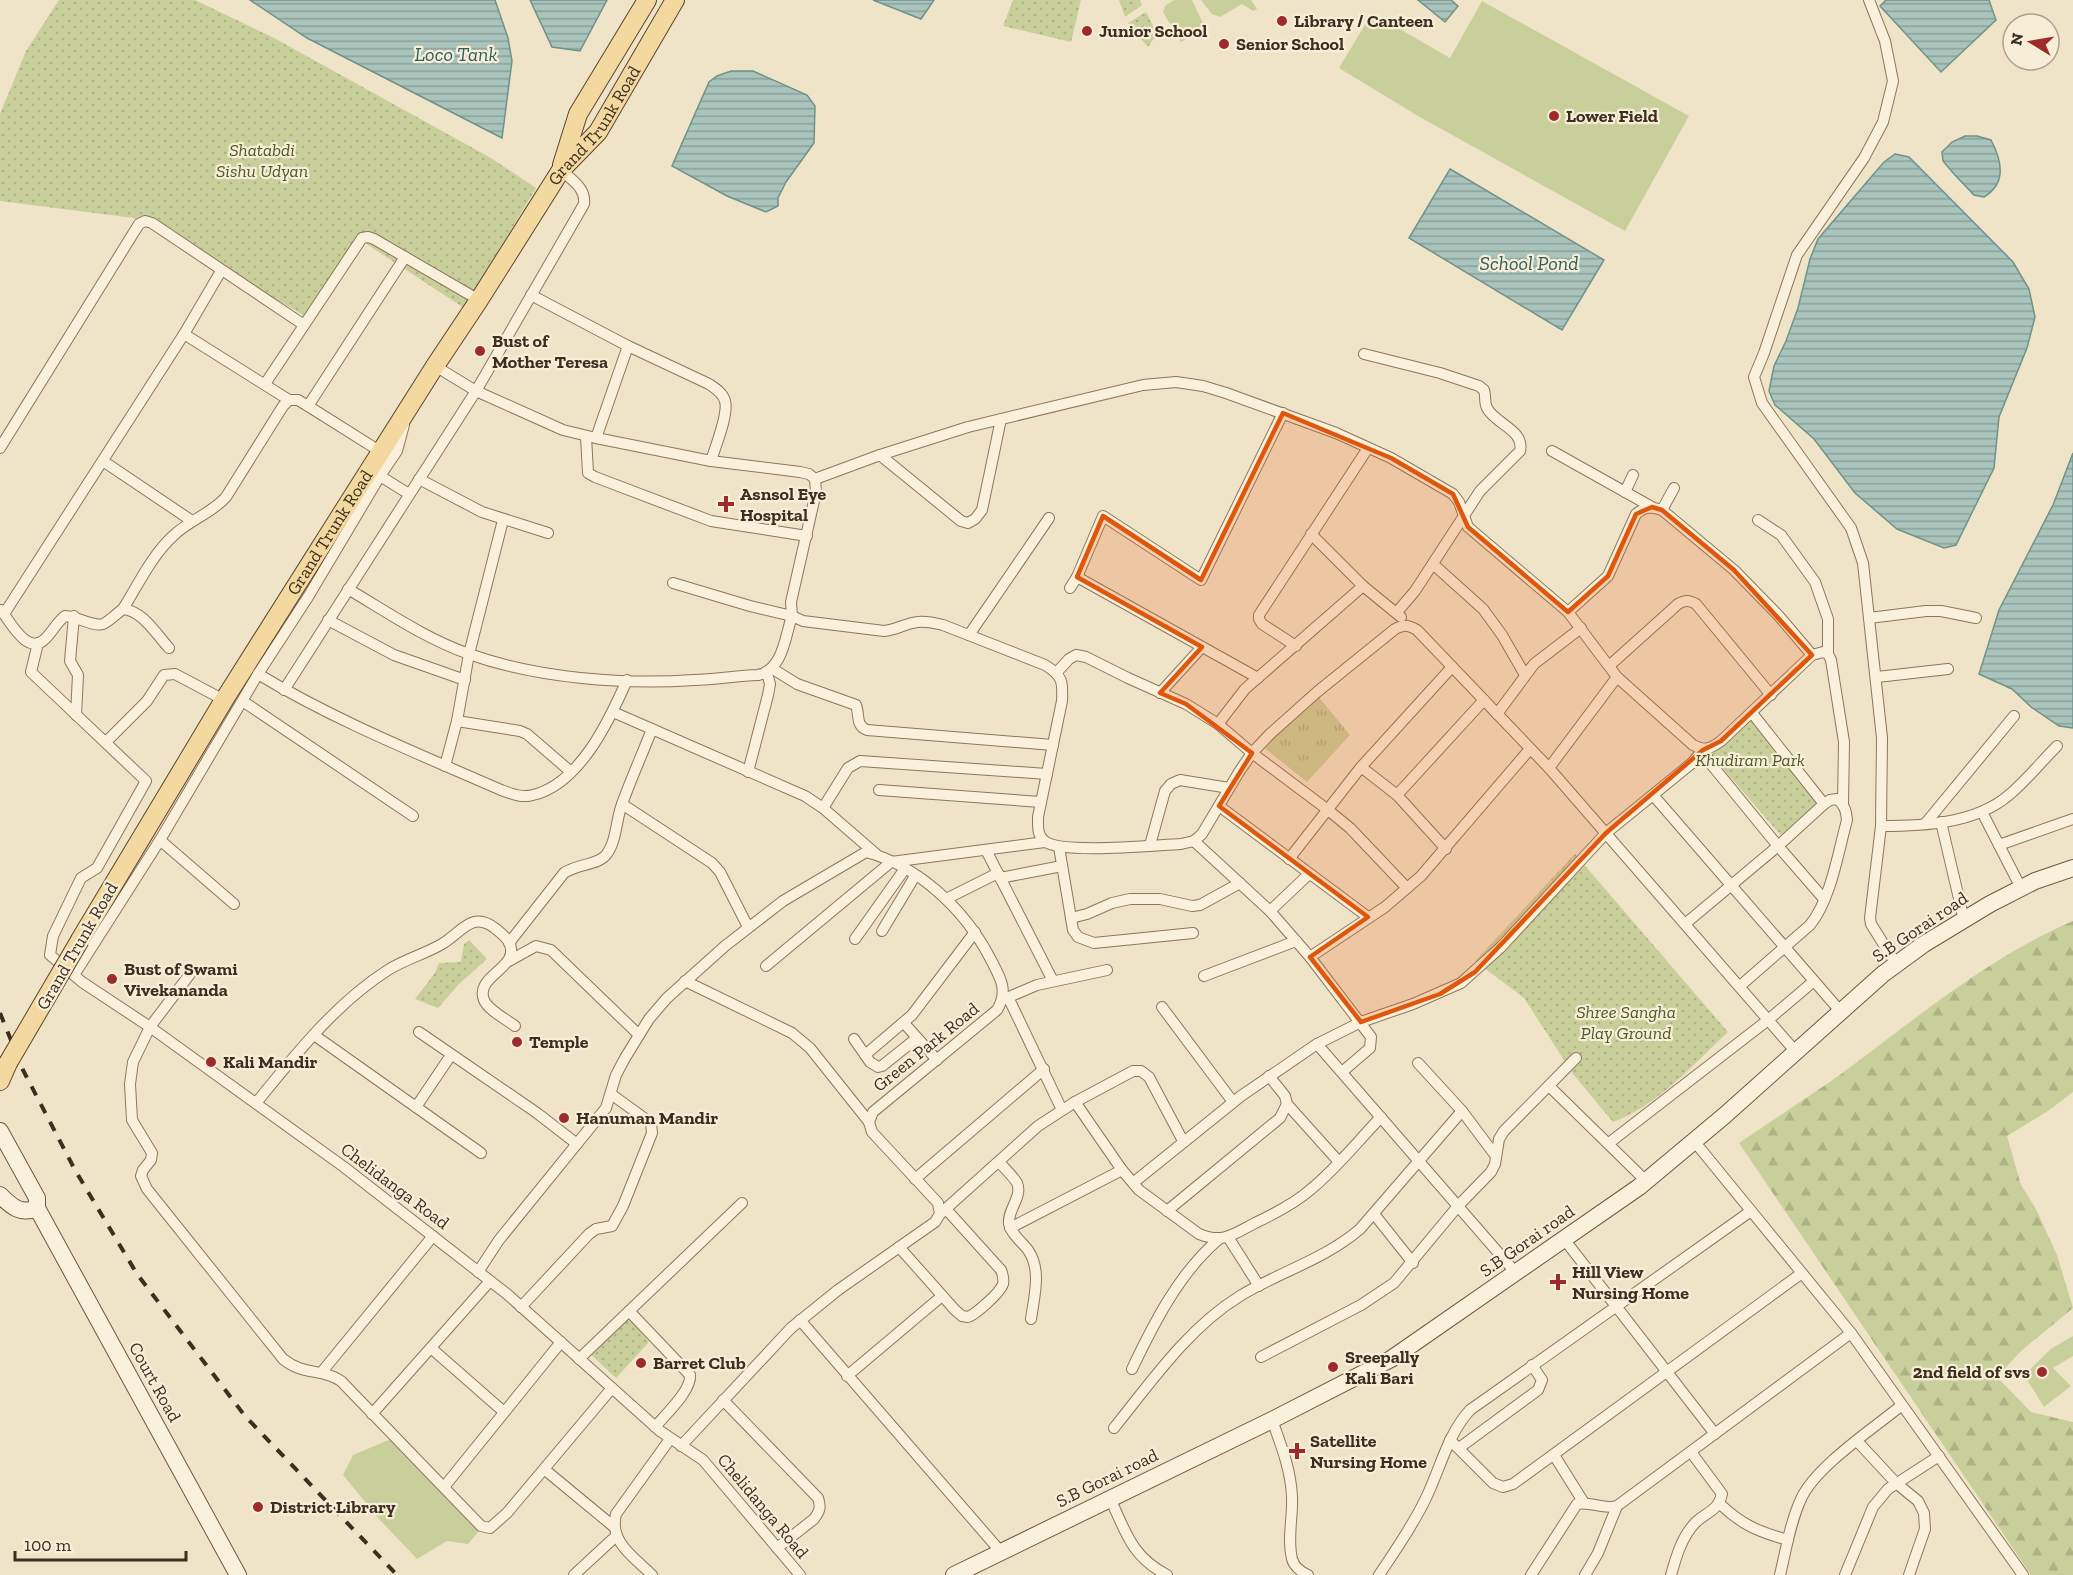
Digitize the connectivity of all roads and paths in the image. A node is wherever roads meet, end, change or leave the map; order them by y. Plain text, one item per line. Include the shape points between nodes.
1 (647, 0) edge
2 (675, 0) edge
3 (1869, 0) edge
4 (561, 170) junction
5 (405, 257) junction
6 (221, 271) junction
7 (531, 296) junction
8 (480, 300) junction
9 (304, 325) junction
10 (184, 334) junction
11 (628, 346) junction
12 (1364, 354) dead end
13 (435, 366) junction
14 (265, 384) junction
15 (476, 391) junction
16 (289, 400) junction
17 (308, 406) junction
18 (407, 410) junction
19 (1283, 413) junction
20 (1001, 419) junction
21 (591, 437) junction
22 (0, 448) edge
23 (1368, 448) junction
24 (1552, 451) dead end
25 (381, 452) junction
26 (880, 455) junction
27 (102, 461) junction
28 (711, 461) junction
29 (1633, 475) dead end
30 (380, 476) junction
31 (419, 479) junction
32 (815, 479) junction
33 (1674, 488) dead end
34 (1625, 492) junction
35 (409, 494) junction
36 (1657, 508) junction
37 (1463, 517) junction
38 (1049, 518) dead end
39 (503, 520) junction
40 (1758, 520) dead end
41 (192, 521) junction
42 (548, 533) dead end
43 (1311, 534) junction
44 (807, 536) junction
45 (1432, 564) junction
46 (1077, 577) junction
47 (674, 583) dead end
48 (1363, 586) junction
49 (1070, 588) dead end
50 (348, 589) junction
51 (123, 609) junction
52 (2, 611) edge
53 (1397, 612) junction
54 (1568, 612) junction
55 (74, 616) junction
56 (792, 616) junction
57 (1869, 618) junction
58 (1976, 618) dead end
59 (328, 620) junction
60 (1410, 626) junction
61 (1581, 628) junction
62 (969, 635) junction
63 (39, 643) junction
64 (1296, 646) junction
65 (1203, 647) junction
66 (169, 648) dead end
67 (469, 654) junction
68 (1828, 654) junction
69 (1812, 656) junction
70 (1609, 666) junction
71 (1452, 667) junction
72 (1948, 669) dead end
73 (770, 671) junction
74 (1057, 672) junction
75 (258, 675) junction
76 (1525, 675) junction
77 (1617, 677) junction
78 (1876, 677) junction
79 (1258, 678) junction
80 (465, 680) junction
81 (627, 680) junction
82 (284, 690) junction
83 (1160, 693) junction
84 (1771, 695) junction
85 (224, 700) junction
86 (1484, 700) junction
87 (244, 702) junction
88 (613, 712) junction
89 (1752, 713) junction
90 (1497, 714) junction
91 (76, 715) junction
92 (2014, 716) dead end
93 (457, 721) junction
94 (1218, 724) junction
95 (652, 729) junction
96 (106, 742) junction
97 (1053, 745) junction
98 (2057, 746) dead end
99 (1530, 749) junction
100 (1703, 750) junction
101 (1252, 753) junction
102 (445, 765) junction
103 (1361, 767) junction
104 (1549, 768) junction
105 (571, 772) junction
106 (748, 772) junction
107 (1047, 774) junction
108 (1229, 788) junction
109 (879, 790) dead end
110 (1397, 795) junction
111 (1653, 795) junction
112 (1041, 802) junction
113 (622, 804) junction
114 (1824, 804) junction
115 (1843, 804) junction
116 (1219, 806) junction
117 (823, 808) junction
118 (1328, 810) junction
119 (1982, 812) junction
120 (413, 816) dead end
121 (2073, 819) edge
122 (1941, 822) junction
123 (1925, 824) junction
124 (1881, 826) junction
125 (1606, 833) junction
126 (160, 840) junction
127 (1045, 842) junction
128 (1194, 842) junction
129 (1999, 844) junction
130 (1150, 845) junction
131 (1778, 846) junction
132 (1059, 847) junction
133 (1446, 849) junction
134 (986, 850) junction
135 (878, 856) junction
136 (1289, 859) junction
137 (891, 862) junction
138 (1062, 866) junction
139 (2073, 868) edge
140 (904, 870) junction
141 (1309, 874) junction
142 (999, 875) junction
143 (915, 876) junction
144 (1240, 883) junction
145 (1731, 885) junction
146 (1407, 888) junction
147 (2021, 888) junction
148 (946, 899) junction
149 (1824, 899) junction
150 (234, 904) dead end
151 (1270, 911) junction
152 (1368, 917) junction
153 (1071, 918) junction
154 (1964, 920) junction
155 (1685, 924) junction
156 (748, 927) junction
157 (882, 931) dead end
158 (975, 932) junction
159 (1193, 933) dead end
160 (855, 939) dead end
161 (1296, 941) junction
162 (509, 943) junction
163 (1785, 946) junction
164 (1310, 957) junction
165 (508, 961) junction
166 (1896, 964) junction
167 (766, 966) dead end
168 (193, 970) dead end
169 (1107, 970) dead end
170 (1203, 976) dead end
171 (78, 979) junction
172 (685, 981) junction
173 (1053, 981) junction
174 (1814, 981) junction
175 (1740, 986) junction
176 (1006, 998) junction
177 (1162, 1007) dead end
178 (1841, 1012) junction
179 (1768, 1020) junction
180 (904, 1023) junction
181 (1361, 1023) junction
182 (150, 1026) junction
183 (515, 1026) dead end
184 (419, 1032) dead end
185 (314, 1035) junction
186 (639, 1035) junction
187 (917, 1038) junction
188 (854, 1039) dead end
189 (1317, 1044) junction
190 (1796, 1052) junction
191 (451, 1054) junction
192 (865, 1055) junction
193 (1576, 1058) dead end
194 (937, 1060) junction
195 (1418, 1063) dead end
196 (1044, 1069) junction
197 (1342, 1072) junction
198 (4, 1073) edge
199 (1269, 1076) junction
200 (1549, 1086) junction
201 (611, 1094) junction
202 (1075, 1102) junction
203 (1233, 1102) junction
204 (256, 1103) junction
205 (1287, 1104) junction
206 (416, 1107) junction
207 (1062, 1110) junction
208 (1462, 1111) junction
209 (1381, 1117) junction
210 (869, 1122) junction
211 (0, 1131) edge
212 (1183, 1141) junction
213 (1694, 1141) junction
214 (1609, 1143) junction
215 (577, 1144) junction
216 (481, 1153) dead end
217 (1495, 1155) junction
218 (1418, 1160) junction
219 (999, 1162) junction
220 (1339, 1162) junction
221 (1122, 1170) junction
222 (915, 1179) junction
223 (1646, 1181) junction
224 (1133, 1183) junction
225 (0, 1195) edge
226 (742, 1203) dead end
227 (1458, 1206) junction
228 (37, 1208) junction
229 (943, 1211) junction
230 (1751, 1211) junction
231 (1167, 1212) junction
232 (1374, 1214) junction
233 (1010, 1228) junction
234 (433, 1236) junction
235 (1223, 1238) junction
236 (1564, 1239) junction
237 (899, 1247) junction
238 (1413, 1263) junction
239 (478, 1272) junction
240 (1516, 1272) junction
241 (1802, 1273) junction
242 (490, 1281) junction
243 (1260, 1286) junction
244 (942, 1296) junction
245 (521, 1307) junction
246 (1617, 1307) junction
247 (629, 1311) junction
248 (1031, 1319) dead end
249 (800, 1320) junction
250 (1851, 1333) junction
251 (561, 1342) junction
252 (431, 1348) junction
253 (1261, 1357) dead end
254 (579, 1359) junction
255 (1532, 1365) junction
256 (1132, 1369) dead end
257 (1667, 1372) junction
258 (321, 1373) junction
259 (847, 1376) junction
260 (612, 1388) junction
261 (723, 1400) junction
262 (1902, 1405) junction
263 (504, 1412) junction
264 (372, 1414) junction
265 (1272, 1420) junction
266 (655, 1427) junction
267 (1114, 1428) dead end
268 (1715, 1434) junction
269 (670, 1439) junction
270 (1450, 1440) junction
271 (1857, 1441) junction
272 (681, 1446) junction
273 (1459, 1448) junction
274 (1691, 1452) junction
275 (1554, 1455) junction
276 (1939, 1456) junction
277 (544, 1469) junction
278 (1896, 1483) junction
279 (444, 1487) junction
280 (1110, 1498) junction
281 (1584, 1503) junction
282 (1720, 1504) junction
283 (1617, 1506) junction
284 (614, 1531) junction
285 (1788, 1540) junction
286 (777, 1548) junction
287 (1000, 1552) junction
288 (238, 1575) edge
289 (574, 1575) edge
290 (652, 1575) edge
291 (800, 1575) edge
292 (954, 1575) edge
293 (1167, 1575) edge
294 (1308, 1575) edge
295 (1379, 1575) edge
296 (1531, 1575) edge
297 (1586, 1575) edge
298 (1671, 1575) edge
299 (1780, 1575) edge
300 (1845, 1575) edge
301 (1909, 1575) edge
302 (2022, 1575) edge

1 - 4 main road via 578,114
2 - 4 main road, Grand Trunk Road via 598,132
3 - 57 street via 1885,41 1893,81 1883,122 1864,158 1797,255 1754,377 1762,404 1851,528 1863,563
4 - 7 street via 583,190 584,204
4 - 8 main road, Grand Trunk Road
5 - 8 street
5 - 9 street via 374,239 362,238
5 - 17 street
6 - 9 street
6 - 10 street
6 - 22 street via 152,224 139,224
7 - 11 street
7 - 15 street
8 - 13 main road, Grand Trunk Road
9 - 14 street
10 - 14 street
10 - 27 street
11 - 21 street
11 - 28 street via 719,391 726,410
12 - 37 street via 1479,386 1484,390 1486,407 1519,438 1520,451 1480,491
13 - 15 street
13 - 18 main road, Grand Trunk Road
14 - 16 street
15 - 21 street via 533,418
15 - 31 street
16 - 17 street
16 - 41 street via 226,497
17 - 25 street
18 - 25 main road, Grand Trunk Road
18 - 30 street via 397,451
19 - 20 street via 1203,386 1176,382
19 - 23 street
19 - 46 street via 1201,580 1103,516
20 - 26 street
20 - 26 street via 981,510 968,523
21 - 28 street
21 - 44 street via 586,466 595,477 711,521
23 - 37 street via 1453,494
23 - 43 street
24 - 34 street
25 - 85 main road, Grand Trunk Road
26 - 32 street
27 - 41 street
27 - 52 street
28 - 32 street via 800,472
29 - 34 street
30 - 35 street
30 - 75 street
31 - 35 street
31 - 39 street via 469,507
32 - 44 street
33 - 36 street
34 - 36 street
35 - 50 street
36 - 54 street via 1642,509 1636,514 1608,576
36 - 69 street via 1734,570
37 - 45 street
37 - 54 street via 1476,535
38 - 62 street
39 - 42 street
39 - 67 street
40 - 68 street via 1781,535 1815,582 1828,620
41 - 51 street via 163,546
43 - 48 street
43 - 64 street via 1259,615 1262,624
44 - 56 street via 791,602
45 - 53 street
45 - 76 street via 1483,609
46 - 49 street
46 - 65 street
47 - 56 street
48 - 53 street
48 - 64 street
50 - 59 street
50 - 67 street
51 - 55 street via 99,625
51 - 66 street via 139,614
52 - 63 street via 23,639 30,644
53 - 60 street
54 - 61 street
55 - 63 street via 59,620
55 - 91 street via 70,661 78,675
56 - 62 street via 803,621 884,631 927,622
56 - 73 street via 777,662
57 - 58 street via 1926,610
57 - 78 street
59 - 80 street via 394,655
59 - 82 street
60 - 71 street
60 - 101 street via 1395,629 1317,692
61 - 70 street
61 - 76 street via 1542,656
62 - 74 street
63 - 91 street via 31,672
64 - 79 street
65 - 79 street
65 - 83 street
67 - 80 street
67 - 81 street via 543,671
68 - 69 street via 1818,652
68 - 115 street via 1845,742
69 - 84 street
70 - 77 street
70 - 84 street via 1678,604 1690,601
71 - 86 street
71 - 103 street
72 - 78 street
73 - 81 street via 695,680
73 - 97 street via 856,705 859,723 867,730
73 - 106 street via 768,695
74 - 83 street via 1076,655 1086,657
74 - 97 street via 1063,682 1062,702
75 - 82 street
75 - 87 street
76 - 90 street
77 - 100 street
77 - 104 street
78 - 124 street via 1882,738
79 - 94 street
80 - 93 street
81 - 88 street
82 - 102 street via 375,736
83 - 94 street
84 - 89 street
85 - 96 street via 175,674 164,675 147,701
85 - 198 main road, Grand Trunk Road, bridge
86 - 90 street
86 - 110 street
87 - 120 street
87 - 126 street
88 - 95 street, Green Park Road
88 - 105 street via 590,751
89 - 100 street via 1721,741
89 - 114 street
90 - 99 street
91 - 96 street
92 - 123 street
93 - 102 street
93 - 105 street via 520,731
94 - 101 street
95 - 106 street, Green Park Road
95 - 113 street
96 - 171 street, Chelidanga Road via 146,781 97,868 81,878 53,936 50,955
97 - 107 street
98 - 119 street via 2009,795
99 - 104 street
99 - 133 street
100 - 111 street
100 - 131 street
101 - 108 street
101 - 118 street
102 - 105 street via 518,796 551,787
103 - 110 street
103 - 118 street
104 - 125 street
106 - 117 street, Green Park Road via 787,787
107 - 112 street
107 - 117 street via 860,761 848,768
108 - 116 street
108 - 130 street via 1180,780 1171,784
109 - 112 street
110 - 133 street
111 - 125 street
111 - 145 street
112 - 127 street via 1038,832
113 - 156 street via 712,863
113 - 162 street via 606,855 564,873
114 - 115 street via 1837,800
114 - 131 street
115 - 149 street via 1847,820
116 - 128 street
116 - 136 street
117 - 135 street, Green Park Road
118 - 136 street
118 - 146 street
119 - 122 street
119 - 129 street
121 - 129 street
122 - 123 street
122 - 154 street
123 - 124 street
124 - 166 street via 1870,918
125 - 155 street
125 - 181 street via 1501,946 1461,983
126 - 150 street
126 - 171 street
127 - 132 street
127 - 134 street
128 - 130 street
128 - 144 street
129 - 147 street
130 - 132 street
131 - 145 street
131 - 149 street
132 - 138 street
133 - 146 street
134 - 137 street
134 - 142 street
135 - 137 street, Green Park Road
135 - 156 street via 866,852 855,857
136 - 141 street
137 - 140 street, Green Park Road
137 - 167 street
138 - 142 street
138 - 153 street
139 - 147 street, S.B Gorai road
140 - 143 street, Green Park Road
140 - 160 street
141 - 151 street
141 - 152 street
142 - 148 street
142 - 173 street
143 - 148 street, Green Park Road
143 - 157 street
144 - 151 street
144 - 153 street via 1200,905 1130,899
145 - 155 street
145 - 163 street
146 - 152 street
147 - 154 street, S.B Gorai road
148 - 158 street, Green Park Road
149 - 163 street via 1814,920
151 - 161 street
152 - 164 street
153 - 159 street via 1078,937 1094,944
154 - 166 street, S.B Gorai road
155 - 175 street
156 - 172 street
158 - 176 street, Green Park Road via 999,974
158 - 180 street
161 - 164 street
161 - 170 street
162 - 165 street via 512,953
162 - 185 street via 488,922 477,920 442,944 382,974
163 - 174 street
163 - 175 street
164 - 181 street
165 - 183 street via 485,984 482,993 490,1007
165 - 186 street via 536,946 551,950
166 - 178 street, S.B Gorai road
168 - 182 street
169 - 173 street
171 - 182 street, Chelidanga Road
172 - 186 street
172 - 210 street via 802,1040
173 - 176 street
174 - 178 street
174 - 179 street
175 - 179 street
176 - 194 street, Green Park Road via 998,1010
176 - 196 street
177 - 203 street
178 - 190 street, S.B Gorai road
179 - 190 street
179 - 214 street
180 - 187 street
180 - 192 street
181 - 189 street
181 - 197 street via 1371,1037 1370,1048
182 - 204 street, Chelidanga Road
182 - 258 street via 133,1062 131,1078 132,1120 152,1153 141,1176 143,1183 284,1359 298,1369
184 - 191 street
185 - 204 street
185 - 206 street
186 - 201 street via 615,1075
187 - 192 street via 882,1066 875,1066
187 - 194 street
188 - 192 street
189 - 197 street
189 - 199 street
190 - 213 street, S.B Gorai road
191 - 206 street
191 - 215 street
193 - 200 street
194 - 210 street, Green Park Road via 873,1112
195 - 208 street
196 - 207 street
196 - 222 street
197 - 209 street
199 - 203 street
199 - 205 street
200 - 214 street
200 - 217 street via 1504,1131
201 - 215 street via 606,1108
201 - 245 street via 651,1123 652,1133 620,1213 612,1226 596,1229 584,1238
202 - 207 street
202 - 212 street via 1133,1071 1141,1071 1149,1077
202 - 221 street
203 - 212 street
204 - 234 street, Chelidanga Road
205 - 220 street
205 - 231 street via 1280,1118
206 - 216 street
207 - 219 street
208 - 217 street
208 - 218 street
209 - 218 street
209 - 220 street
210 - 222 street via 872,1132
211 - 228 street, Court Road via 37,1198
212 - 224 street
213 - 223 street, S.B Gorai road
213 - 230 street
214 - 223 street
215 - 239 street
217 - 227 street via 1491,1172
218 - 227 street
218 - 232 street
219 - 229 street
219 - 233 street via 1017,1184
220 - 235 street via 1291,1204
221 - 224 street
221 - 233 street
222 - 229 street
223 - 236 street, S.B Gorai road
224 - 231 street
225 - 228 street via 16,1209 28,1212
226 - 247 street
227 - 238 street
227 - 240 street
228 - 288 street, Court Road
229 - 237 street via 935,1222
229 - 244 street via 1001,1270 1004,1282 968,1317
230 - 241 street
230 - 246 street
231 - 235 street via 1199,1234 1210,1239
232 - 238 street
232 - 243 street via 1335,1249
233 - 248 street via 1029,1251 1036,1270
234 - 239 street, Chelidanga Road
234 - 258 street
235 - 243 street
235 - 256 street via 1203,1253 1172,1297
236 - 240 street, S.B Gorai road
236 - 246 street
237 - 244 street
237 - 249 street
238 - 253 street via 1378,1295
239 - 242 street, Chelidanga Road
240 - 265 street, S.B Gorai road via 1390,1359
241 - 250 street
241 - 257 street
242 - 245 street, Chelidanga Road
242 - 252 street
243 - 267 street via 1239,1296 1187,1339
244 - 259 street
245 - 251 street, Chelidanga Road
246 - 255 street
246 - 257 street
247 - 254 street
247 - 266 street via 690,1375 687,1389
249 - 259 street
249 - 261 street
250 - 262 street
250 - 268 street
251 - 254 street, Chelidanga Road
251 - 263 street
252 - 263 street
252 - 264 street
254 - 260 street, Chelidanga Road
255 - 270 street via 1470,1410 1458,1422
255 - 273 street via 1542,1380 1538,1390
257 - 268 street
257 - 275 street
258 - 264 street via 341,1381
259 - 287 street
260 - 266 street, Chelidanga Road
260 - 277 street
261 - 272 street
261 - 286 street via 818,1498 821,1506 819,1513
262 - 271 street
262 - 276 street
263 - 279 street
264 - 279 street
265 - 280 street, S.B Gorai road
265 - 294 street via 1290,1478 1292,1561
266 - 269 street, Chelidanga Road
268 - 274 street
269 - 272 street, Chelidanga Road
269 - 284 street via 616,1514
270 - 273 street
270 - 295 street via 1413,1523
271 - 278 street
271 - 285 street via 1814,1479 1802,1498
272 - 286 street, Chelidanga Road via 703,1460
273 - 275 street via 1493,1483 1503,1487 1514,1484
274 - 282 street via 1722,1494
274 - 283 street
275 - 281 street
276 - 278 street
276 - 302 street
277 - 279 street via 490,1528 481,1526
277 - 284 street
278 - 300 street via 1873,1507
278 - 301 street via 1918,1501 1924,1513 1925,1529
280 - 287 street, S.B Gorai road
280 - 293 street via 1134,1549 1144,1561
281 - 283 street via 1608,1509
281 - 296 street via 1571,1511
282 - 285 street via 1756,1530
282 - 298 street via 1686,1535
283 - 297 street
284 - 289 street
284 - 290 street
285 - 299 street
286 - 291 street, Chelidanga Road
287 - 292 street, S.B Gorai road

